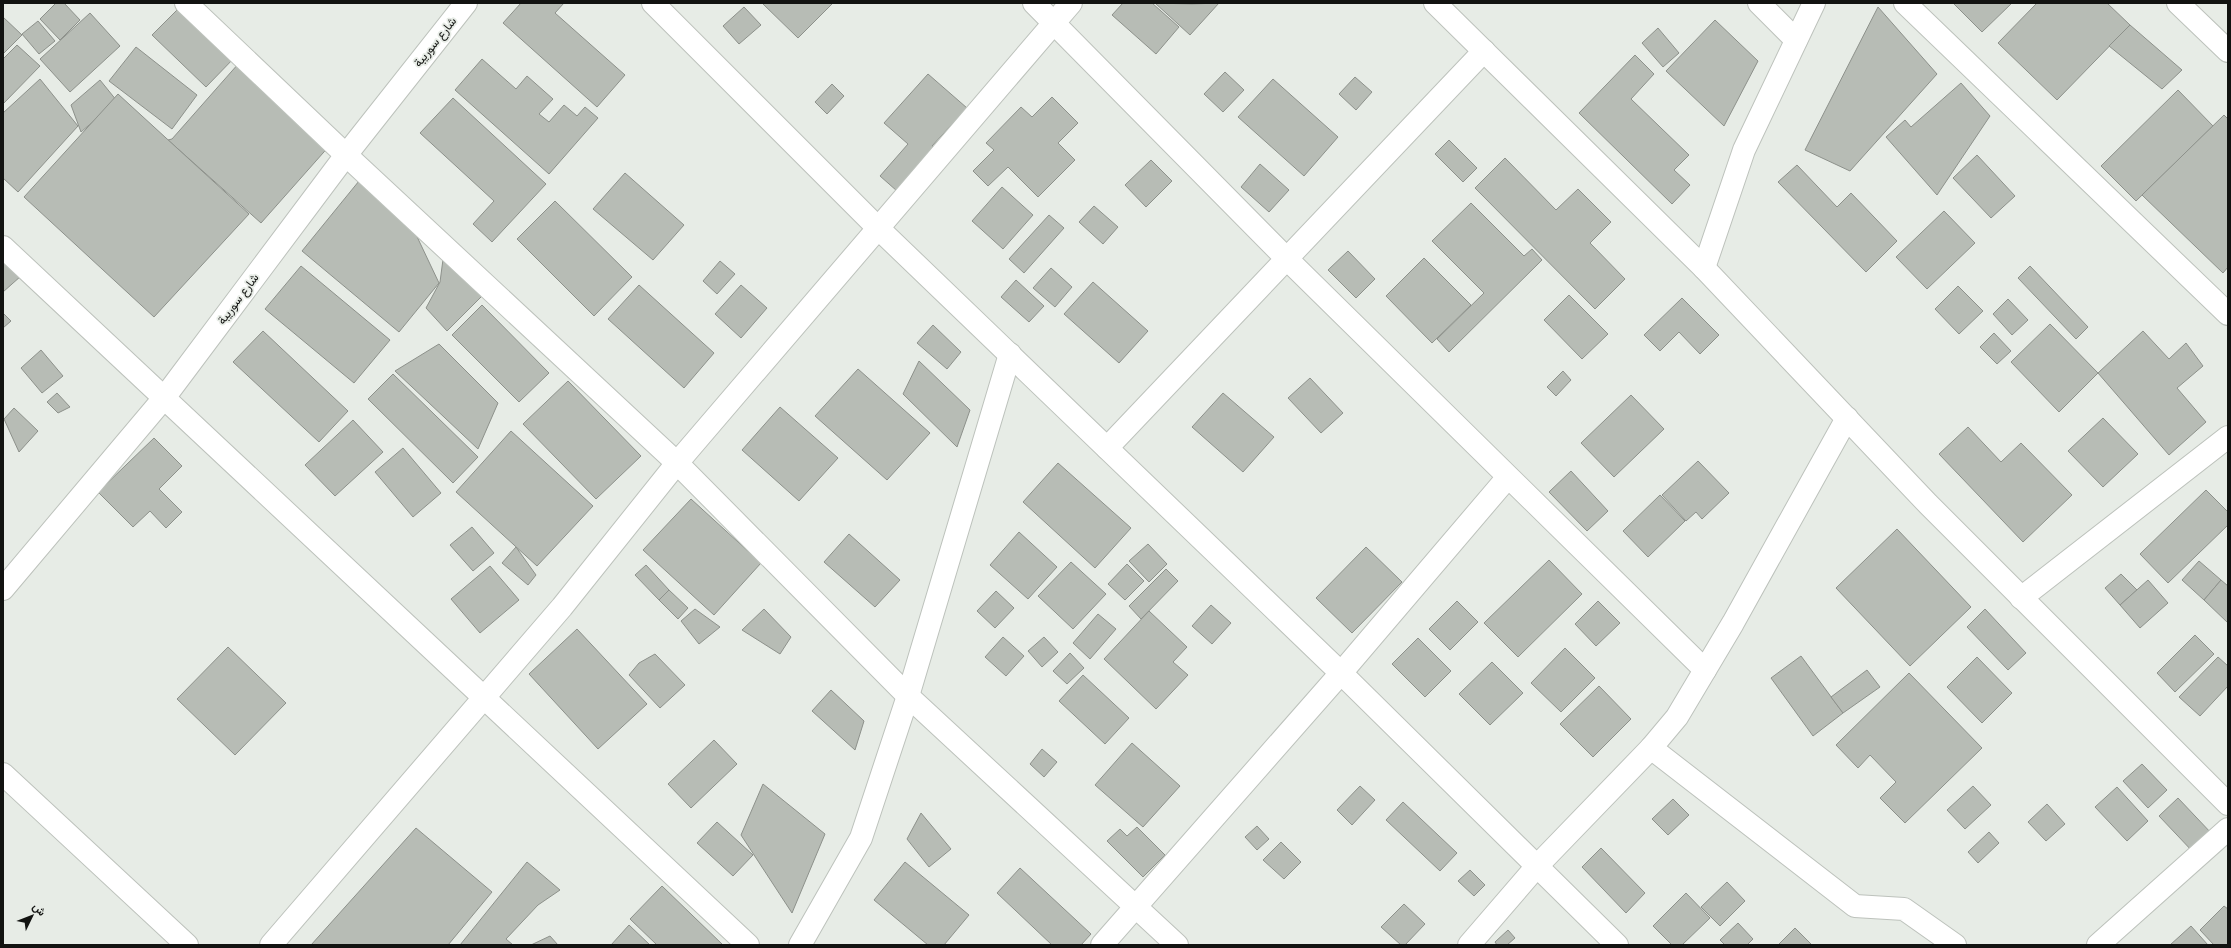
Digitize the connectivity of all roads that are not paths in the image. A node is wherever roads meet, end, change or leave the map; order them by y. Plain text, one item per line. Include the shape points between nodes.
1 (186, 3) edge
2 (466, 3) edge
3 (653, 3) edge
4 (1034, 3) edge
5 (1071, 3) edge
6 (1435, 3) edge
7 (1759, 3) edge
8 (1814, 3) edge
9 (1905, 3) edge
10 (2178, 3) edge
11 (1054, 22) junction
12 (1796, 40) junction
13 (1484, 51) junction
14 (2228, 51) edge
15 (346, 155) junction
16 (878, 228) junction
17 (3, 247) edge
18 (1287, 259) junction
19 (1704, 268) junction
20 (2228, 314) edge
21 (1010, 354) junction
22 (164, 398) junction
23 (1847, 418) junction
24 (2225, 445) edge
25 (1107, 448) junction
26 (678, 462) junction
27 (1508, 477) junction
28 (3, 589) edge
29 (2021, 598) junction
30 (1705, 670) junction
31 (1341, 674) junction
32 (908, 696) junction
33 (484, 697) junction
34 (1651, 748) junction
35 (3, 774) edge
36 (2228, 804) edge
37 (2228, 829) edge
38 (1537, 866) junction
39 (1134, 906) junction
40 (187, 945) edge
41 (271, 945) edge
42 (748, 945) edge
43 (800, 945) edge
44 (1102, 945) edge
45 (1177, 945) edge
46 (1469, 945) edge
47 (1617, 945) edge
48 (1955, 945) edge
49 (2098, 945) edge

1 - 15 street
2 - 15 street, شارع سوريبة
3 - 16 street
4 - 11 street
5 - 11 street
6 - 13 street
7 - 12 street
8 - 12 street
9 - 20 street
10 - 14 street
11 - 16 street
11 - 18 street
12 - 19 street via 1744,150
13 - 18 street
13 - 19 street
15 - 22 street, شارع سوريبة
15 - 26 street
16 - 21 street
16 - 26 street
17 - 22 street
18 - 25 street
18 - 27 street
19 - 23 street
21 - 25 street
21 - 32 street
22 - 28 street, شارع سوريبة
22 - 33 street
23 - 29 street
23 - 30 street
24 - 29 street
25 - 31 street
26 - 32 street
26 - 33 street via 562,606
27 - 30 street
27 - 31 street
29 - 36 street
30 - 34 street via 1677,717
31 - 38 street
31 - 39 street
32 - 39 street
32 - 43 street via 860,838
33 - 41 street
33 - 42 street
34 - 38 street
34 - 48 street via 1855,906 1904,909
35 - 40 street
37 - 49 street
38 - 46 street
38 - 47 street
39 - 44 street
39 - 45 street

